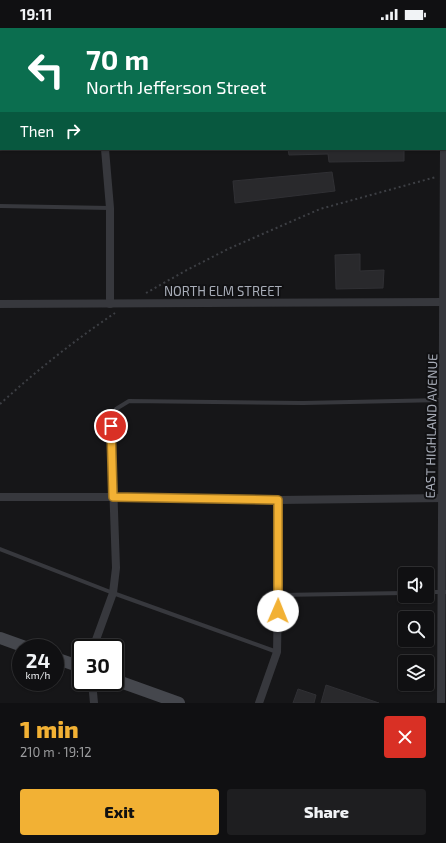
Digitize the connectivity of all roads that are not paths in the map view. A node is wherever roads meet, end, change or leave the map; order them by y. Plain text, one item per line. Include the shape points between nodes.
1 (105, 150) edge
2 (444, 150) edge
3 (0, 206) edge
4 (110, 208) junction
5 (445, 302) edge
6 (0, 304) edge
7 (110, 304) junction
8 (445, 400) edge
9 (111, 426) joint
10 (0, 497) edge
11 (113, 497) junction
12 (444, 498) edge
13 (278, 500) junction
14 (0, 549) edge
15 (444, 592) edge
16 (113, 593) junction
17 (398, 593) edge
18 (278, 595) junction
19 (0, 638) edge
20 (96, 639) edge
21 (12, 642) edge
22 (277, 652) junction
23 (124, 683) edge
24 (93, 691) edge
25 (94, 703) edge
26 (179, 703) edge
27 (259, 703) edge
28 (441, 703) edge

1 - 4 street
2 - 5 street, EAST HIGHLAND AVENUE
3 - 4 lane
4 - 7 street
5 - 7 street, NORTH ELM STREET
5 - 8 street, EAST HIGHLAND AVENUE
6 - 7 street, NORTH ELM STREET
8 - 9 lane via 303,404 129,401 116,410
8 - 12 street, EAST HIGHLAND AVENUE
9 - 11 street
10 - 11 street
11 - 13 street
11 - 16 street via 116,568
12 - 13 street
12 - 15 street, EAST HIGHLAND AVENUE
13 - 18 street
14 - 16 lane
15 - 28 street, EAST HIGHLAND AVENUE
16 - 20 street
16 - 22 lane
17 - 18 lane
18 - 22 street
19 - 21 main road
22 - 27 street
23 - 26 main road
24 - 25 street

